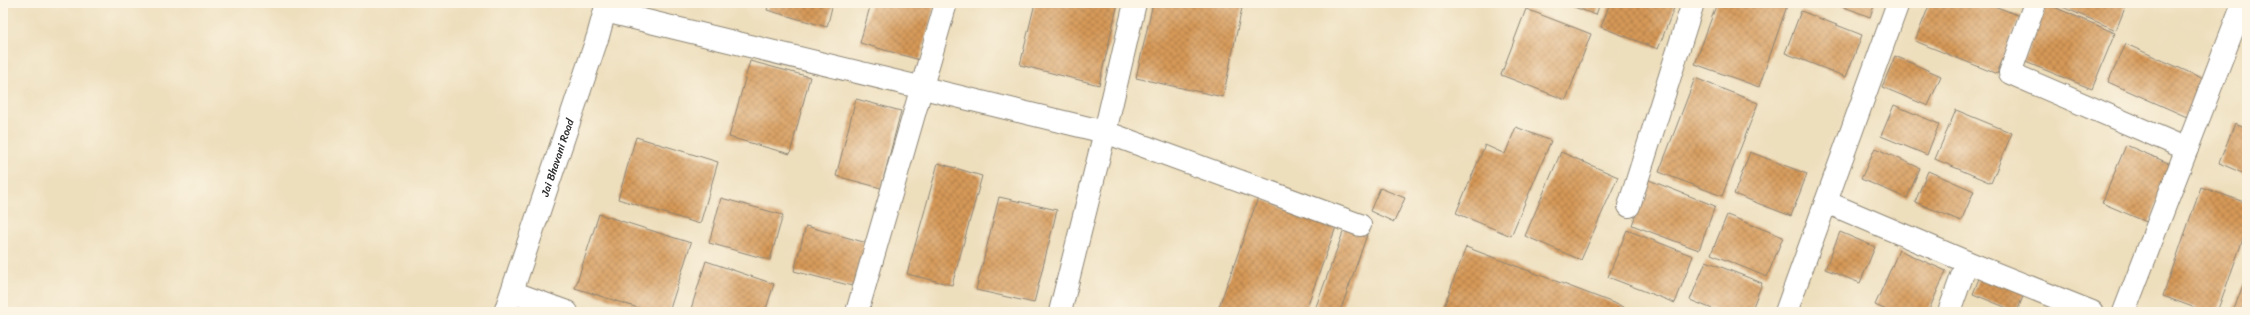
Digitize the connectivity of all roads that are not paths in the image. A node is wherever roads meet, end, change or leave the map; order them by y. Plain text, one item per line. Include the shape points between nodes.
1 (946, 3) edge
2 (1135, 3) edge
3 (1693, 3) edge
4 (1898, 3) edge
5 (2035, 3) edge
6 (2243, 3) edge
7 (606, 7) edge
8 (922, 88) junction
9 (1104, 132) junction
10 (2187, 149) junction
11 (1826, 202) junction
12 (1629, 206) dead end
13 (1360, 225) dead end
14 (1967, 262) junction
15 (512, 292) junction
16 (505, 312) edge
17 (567, 312) edge
18 (857, 312) edge
19 (1060, 312) edge
20 (1786, 312) edge
21 (1949, 312) edge
22 (2092, 312) edge
23 (2124, 312) edge

1 - 8 street
2 - 9 street
3 - 12 street
4 - 11 street
5 - 10 street via 2010,72
6 - 10 street
7 - 8 street
7 - 15 street, Jai Bhavani Road
8 - 9 street
8 - 18 street
9 - 13 street
9 - 19 street
10 - 23 street
11 - 14 street
11 - 20 street
14 - 21 street
14 - 22 street
15 - 16 street, Jai Bhavani Road
15 - 17 street

